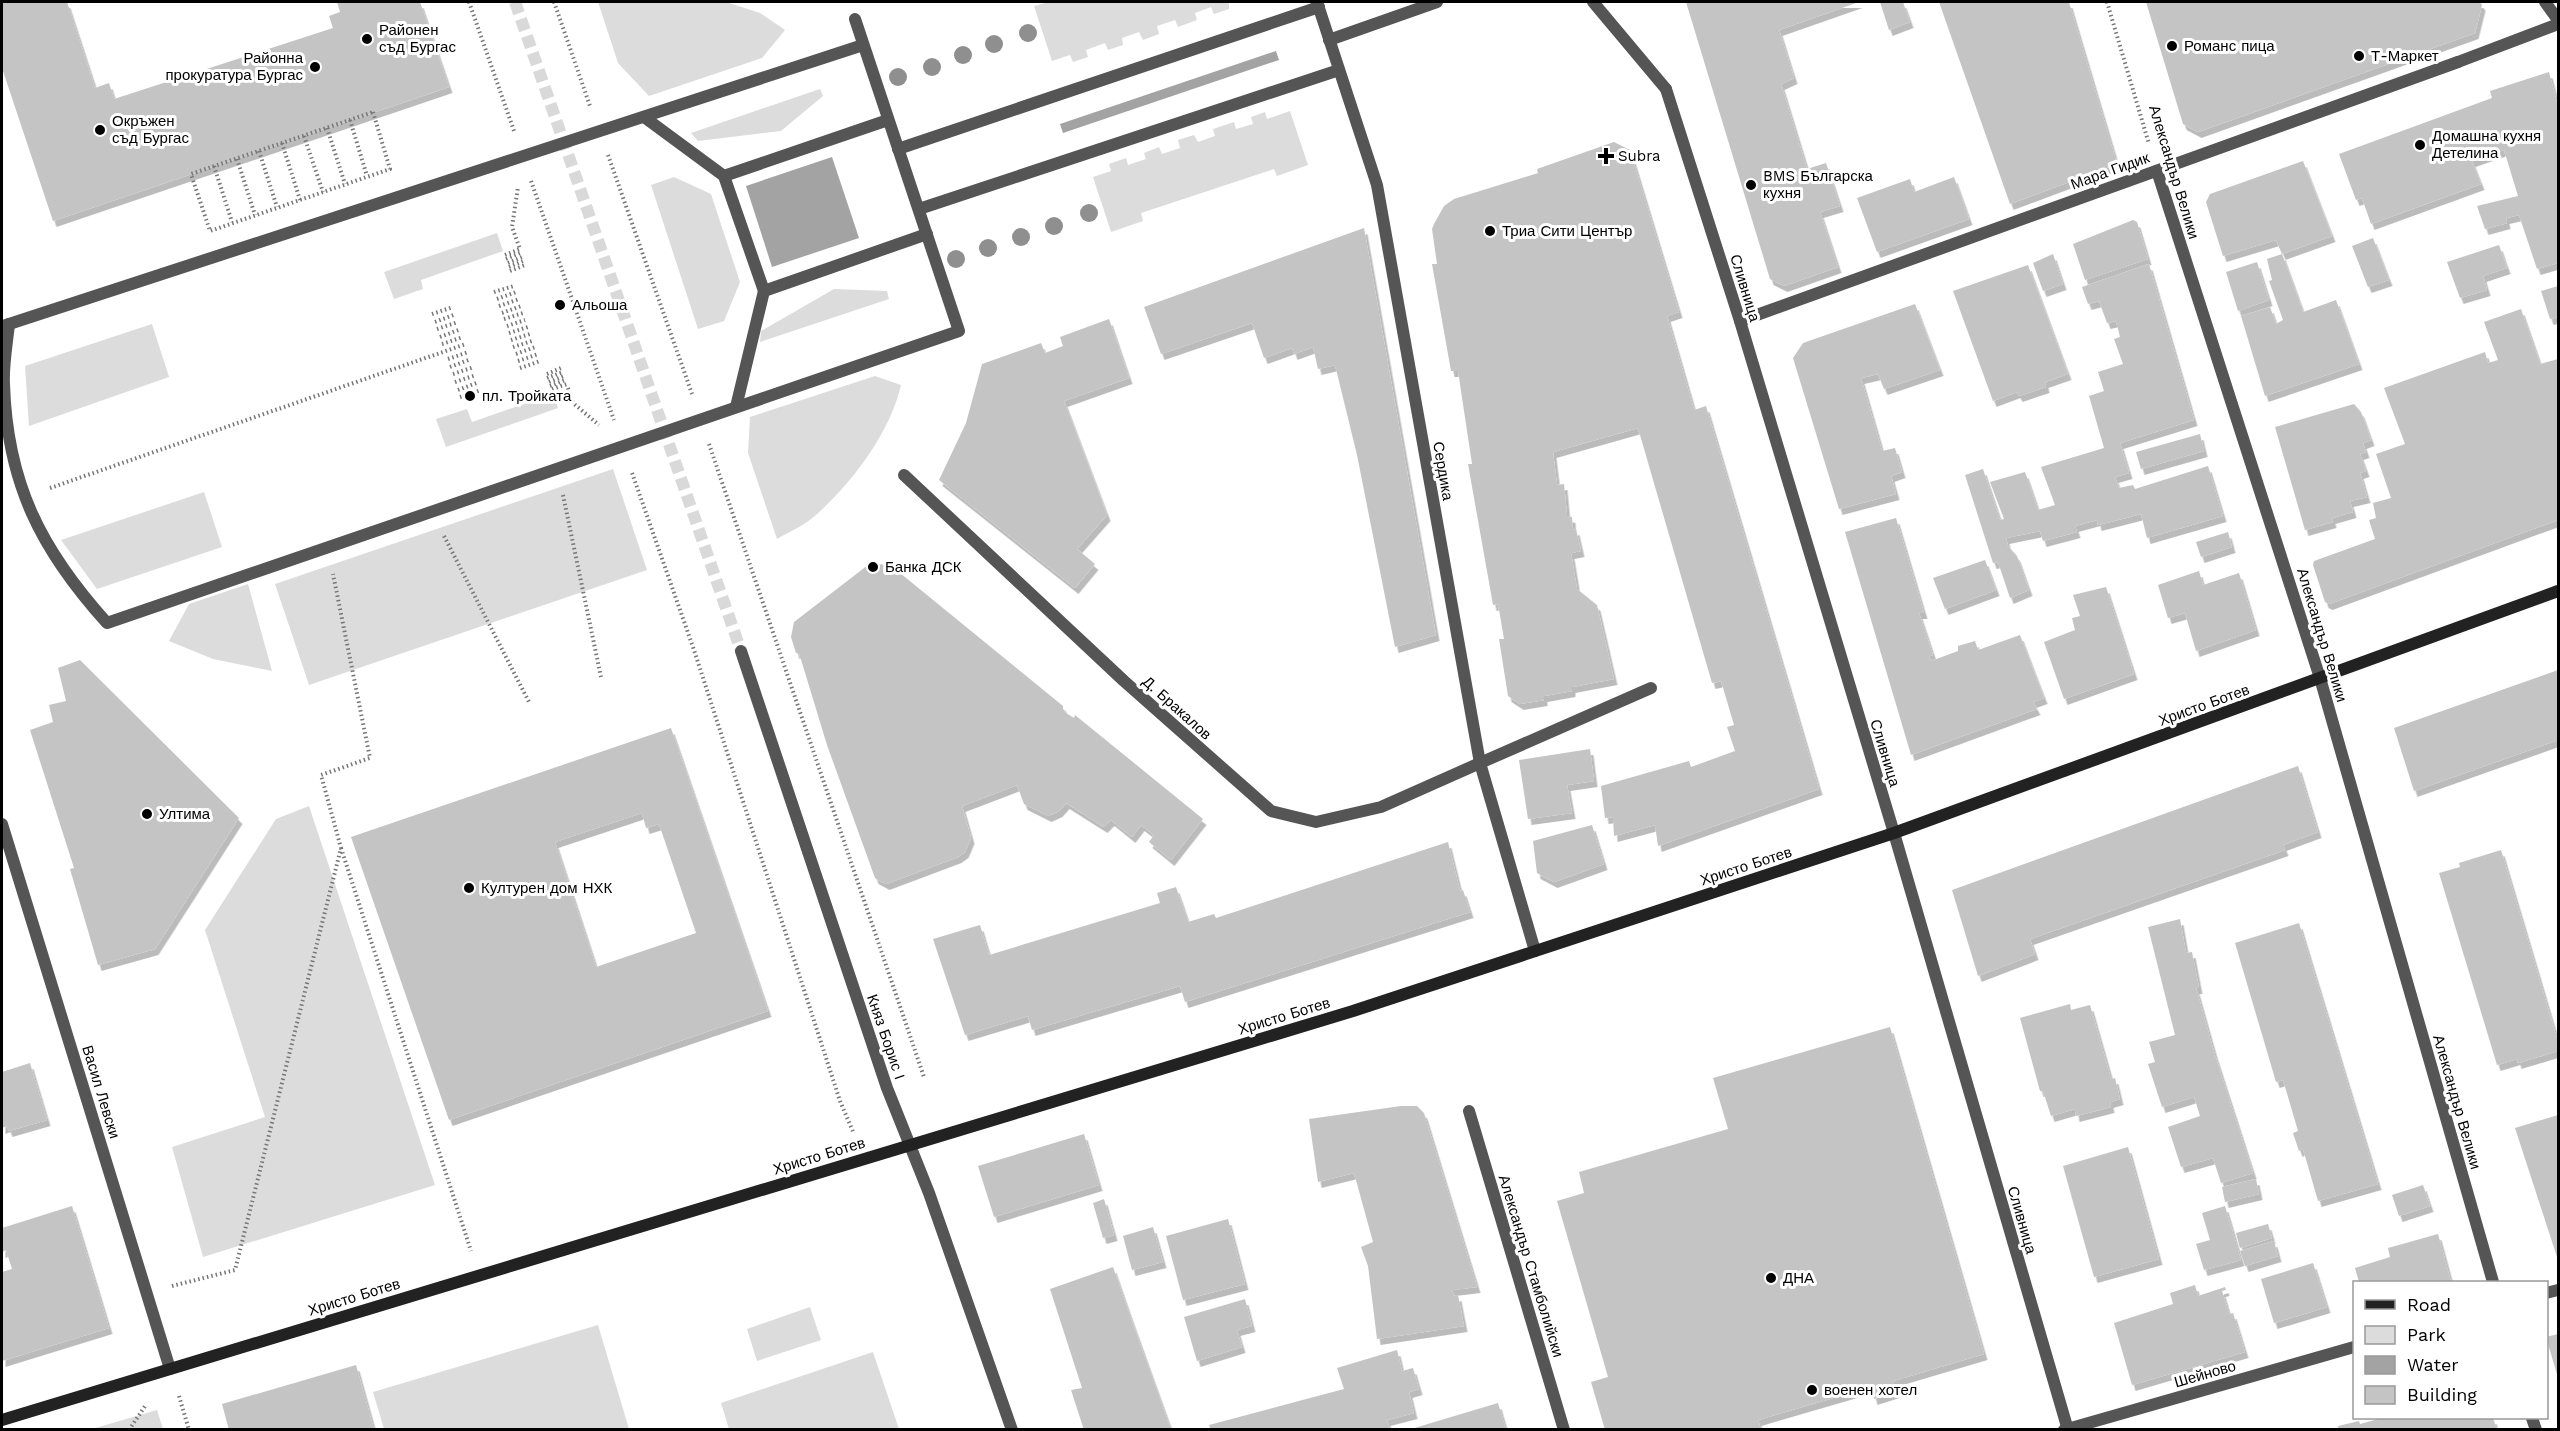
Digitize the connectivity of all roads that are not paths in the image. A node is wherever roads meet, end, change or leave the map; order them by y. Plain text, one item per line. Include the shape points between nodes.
1 (1437, 2) edge
2 (1593, 2) edge
3 (2545, 2) edge
4 (1318, 4) edge
5 (855, 19) dead end
6 (2559, 20) edge
7 (2559, 24) edge
8 (1329, 40) junction
9 (863, 45) junction
10 (1339, 70) junction
11 (644, 117) junction
12 (888, 120) junction
13 (898, 149) junction
14 (2157, 171) junction
15 (724, 176) junction
16 (919, 209) junction
17 (927, 234) junction
18 (764, 291) junction
19 (1740, 321) junction
20 (5, 325) edge
21 (736, 407) junction
22 (904, 475) dead end
23 (2559, 591) edge
24 (741, 651) tunnel mouth
25 (2320, 678) junction
26 (1651, 688) dead end
27 (1480, 763) junction
28 (2, 824) edge
29 (1894, 833) junction
30 (1535, 951) junction
31 (1468, 1111) dead end
32 (910, 1145) junction
33 (2493, 1281) edge
34 (2353, 1348) edge
35 (170, 1369) junction
36 (2, 1420) edge
37 (2066, 1429) edge
38 (1012, 1430) edge
39 (1564, 1430) edge

1 - 8 street
2 - 19 street, Сливница via 1666,88
3 - 6 street
4 - 8 street, Сердика
4 - 13 street
5 - 9 street
7 - 14 street, Мара Гидик
8 - 10 street, Сердика
9 - 11 street
9 - 12 street
10 - 16 street
10 - 27 street, Сердика via 1377,185
11 - 15 street
11 - 20 street
12 - 13 street
12 - 15 street
13 - 16 street
14 - 19 street, Мара Гидик
14 - 25 street, Александър Велики
15 - 18 street
16 - 17 street
17 - 18 street
17 - 21 street via 959,331
18 - 21 street
19 - 29 street, Сливница
20 - 21 street via 9,440 24,496 45,542 73,585 107,623
22 - 27 street, Д. Бракалов via 1124,681 1271,811 1316,822 1381,807
23 - 25 main road, Христо Ботев
24 - 32 street, Княз Борис I via 887,1088
25 - 29 main road, Христо Ботев
25 - 33 street, Александър Велики
26 - 27 street
27 - 30 street, Сердика
28 - 35 street, Васил Левски
29 - 30 main road, Христо Ботев
29 - 37 street, Сливница
30 - 32 main road, Христо Ботев via 1353,1011
31 - 39 street, Александър Стамболийски
32 - 35 main road, Христо Ботев
32 - 38 street, Княз Борис I
34 - 37 street, Шейново
35 - 36 main road, Христо Ботев

